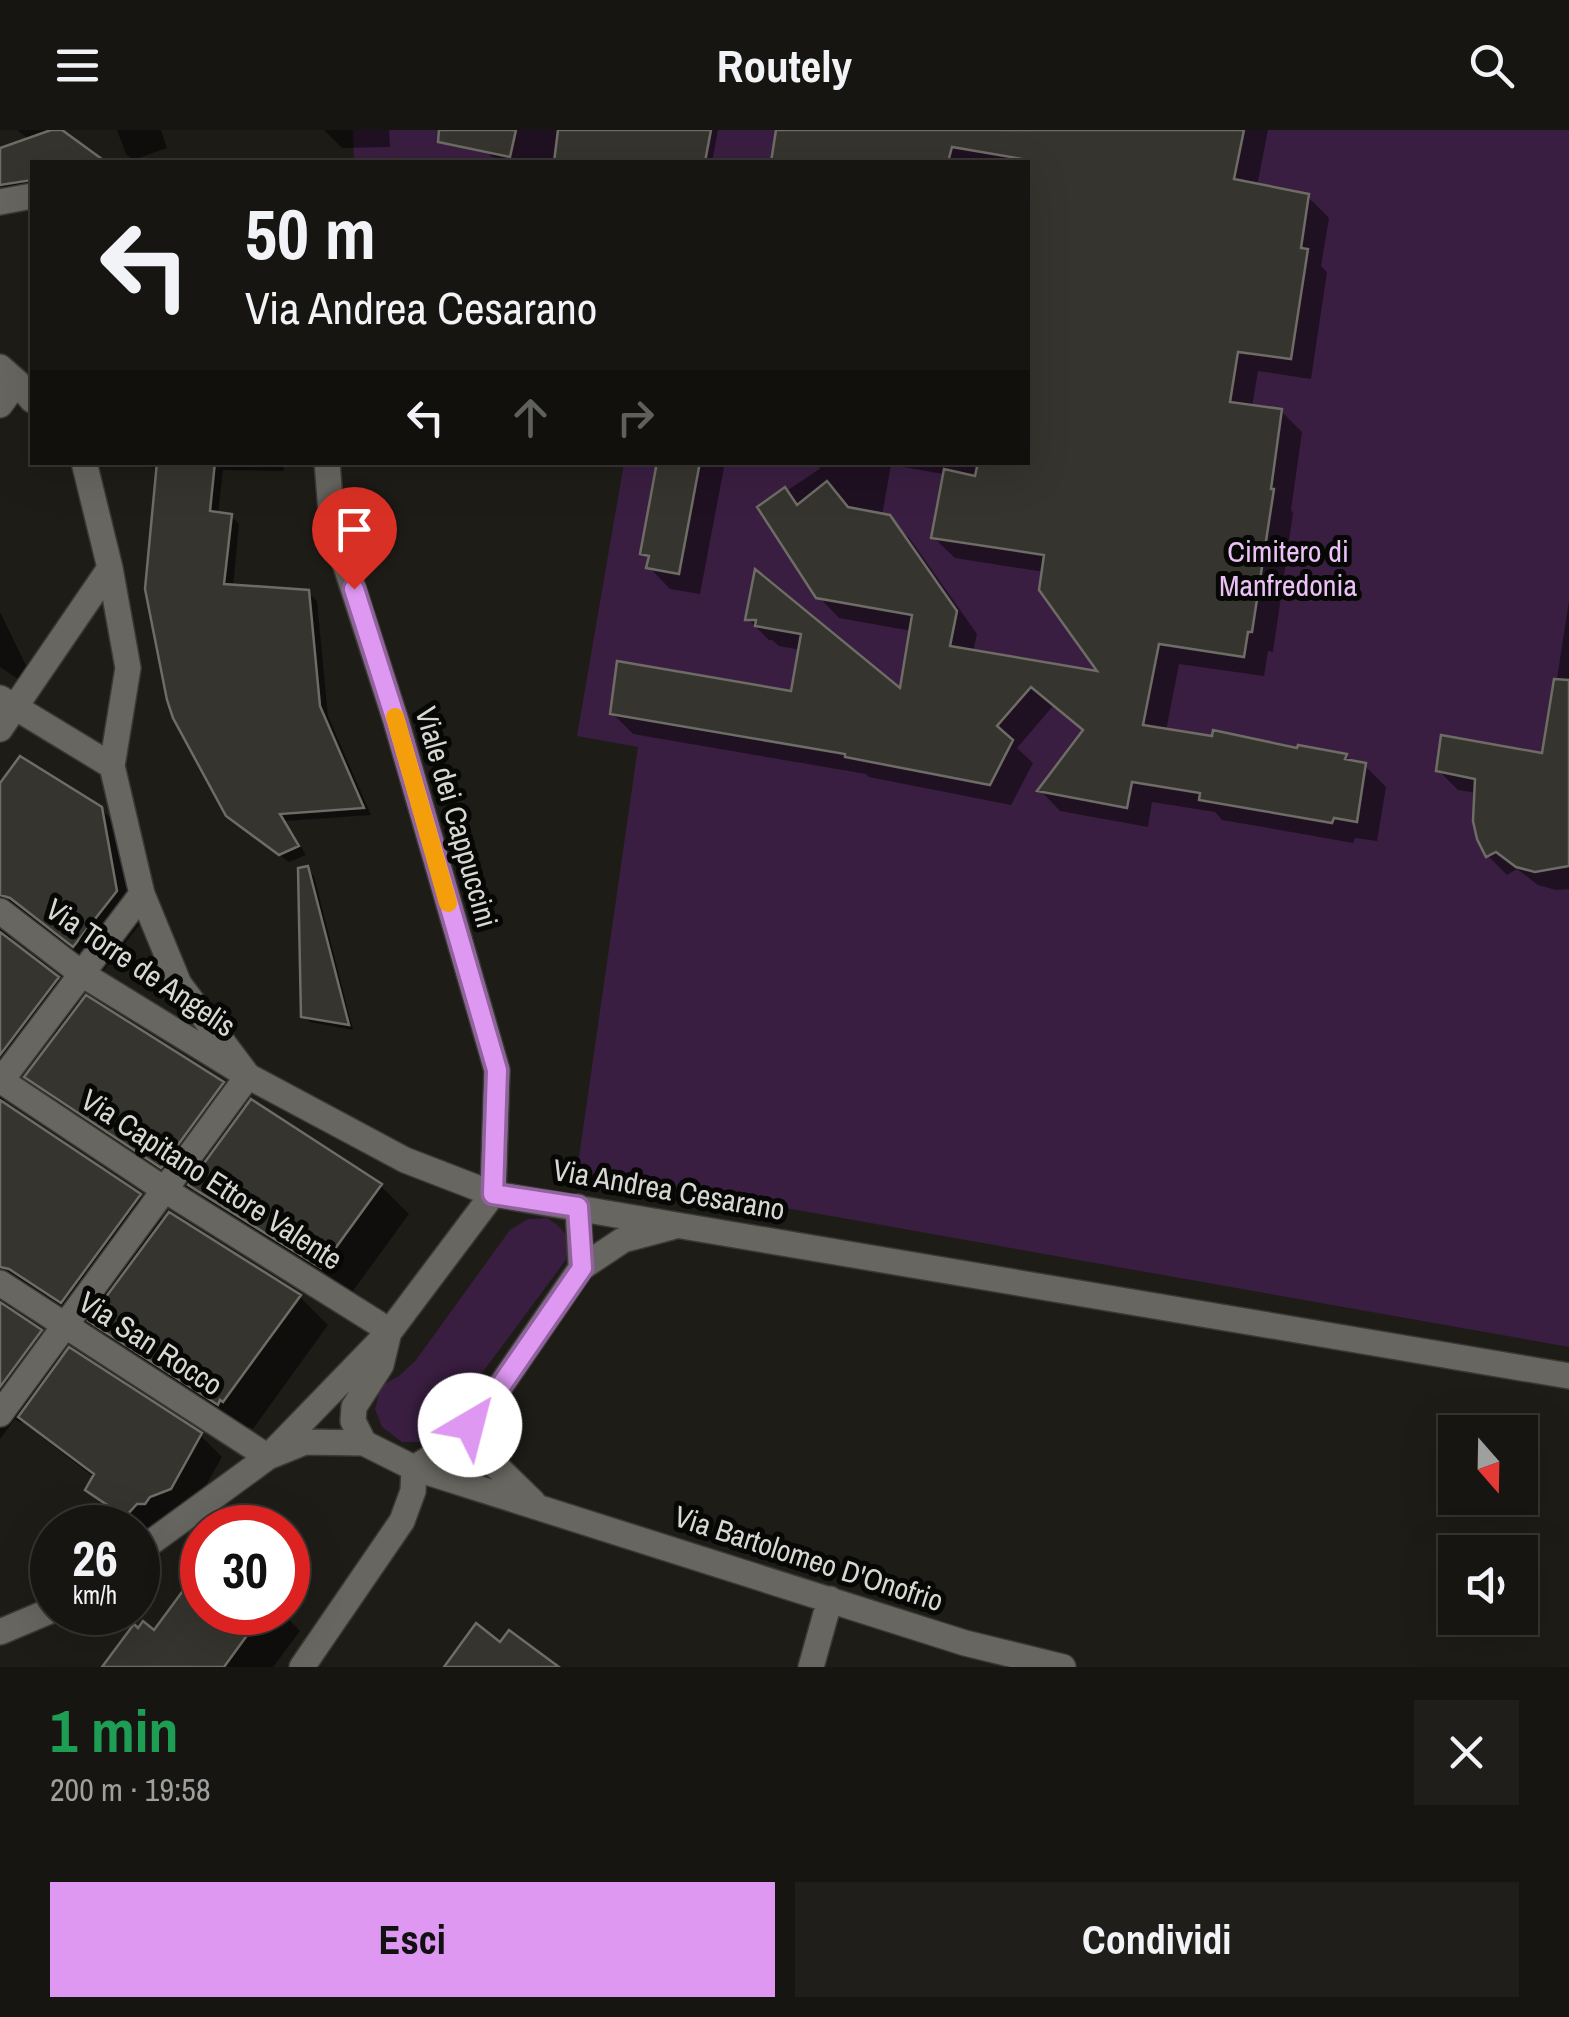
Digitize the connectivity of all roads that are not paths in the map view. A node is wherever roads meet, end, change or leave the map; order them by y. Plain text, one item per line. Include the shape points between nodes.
1 (30, 196) edge
2 (0, 202) edge
3 (17, 383) edge
4 (0, 405) edge
5 (85, 465) edge
6 (326, 465) edge
7 (110, 568) junction
8 (5, 712) edge
9 (112, 766) junction
10 (142, 894) junction
11 (0, 910) edge
12 (82, 974) junction
13 (248, 1076) junction
14 (0, 1081) edge
15 (166, 1190) junction
16 (493, 1194) junction
17 (578, 1207) junction
18 (682, 1224) junction
19 (582, 1268) junction
20 (0, 1284) edge
21 (65, 1326) junction
22 (390, 1331) junction
23 (1569, 1376) edge
24 (484, 1410) junction
25 (0, 1414) edge
26 (364, 1443) junction
27 (268, 1457) junction
28 (414, 1468) junction
29 (536, 1505) junction
30 (160, 1536) edge
31 (830, 1599) junction
32 (30, 1619) edge
33 (0, 1632) edge
34 (302, 1667) edge
35 (811, 1667) edge
36 (1063, 1667) edge

1 - 2 street
3 - 4 street
5 - 7 street, Via Andrea Cesarano
6 - 16 street, Viale dei Cappuccini via 332,523 497,1070
7 - 8 street
7 - 9 street, Via Andrea Cesarano via 128,668
8 - 9 street
9 - 10 street, Via Andrea Cesarano
10 - 12 street
10 - 13 street, Via Andrea Cesarano via 179,984
11 - 12 street, Via Torre de Angelis
12 - 13 street, Via Torre de Angelis
12 - 14 street
13 - 15 street
13 - 16 street, Via Andrea Cesarano via 405,1160
14 - 15 street, Via Capitano Ettore Valente
15 - 21 street
15 - 22 street, Via Capitano Ettore Valente
16 - 17 street, Via Andrea Cesarano
16 - 22 street
17 - 18 street, Via Andrea Cesarano
17 - 19 street
18 - 19 street via 623,1240
18 - 23 street, Via Andrea Cesarano
19 - 24 street
20 - 21 street, Via San Rocco
21 - 25 street
21 - 27 street, Via San Rocco
22 - 26 street via 381,1366 354,1407
22 - 27 street
24 - 28 street via 457,1441
24 - 29 street, Via Bartolomeo D'Onofrio via 491,1461
26 - 27 street via 305,1442
26 - 28 street, Via Bartolomeo D'Onofrio
27 - 30 street
28 - 29 street, Via Bartolomeo D'Onofrio
28 - 34 street via 402,1521
29 - 31 street, Via Bartolomeo D'Onofrio
31 - 35 street
31 - 36 street, Via Bartolomeo D'Onofrio
32 - 33 street

